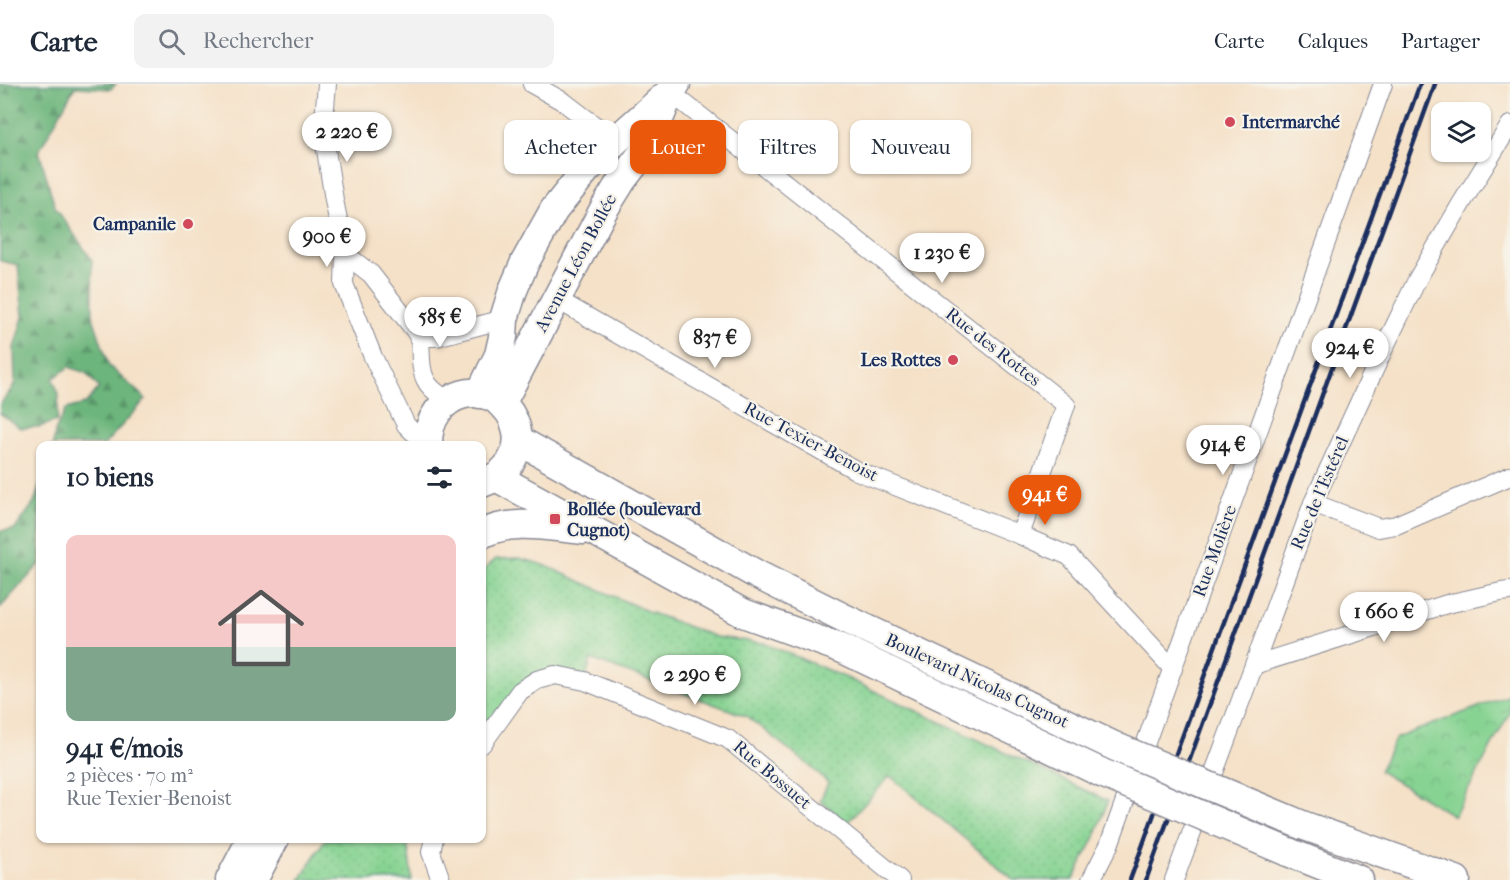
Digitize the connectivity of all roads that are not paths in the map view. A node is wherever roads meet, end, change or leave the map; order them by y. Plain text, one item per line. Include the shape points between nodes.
1 (327, 84) edge
2 (531, 84) edge
3 (1383, 84) edge
4 (673, 88) edge
5 (588, 120) edge
6 (1510, 128) edge
7 (618, 138) edge
8 (583, 174) edge
9 (345, 254) junction
10 (556, 299) junction
11 (504, 319) junction
12 (416, 332) junction
13 (490, 399) junction
14 (448, 400) junction
15 (518, 440) junction
16 (425, 441) edge
17 (428, 441) edge
18 (1510, 476) edge
19 (489, 480) edge
20 (1312, 503) junction
21 (594, 531) junction
22 (486, 532) edge
23 (1020, 535) junction
24 (1510, 591) edge
25 (1254, 665) junction
26 (1173, 669) junction
27 (486, 738) edge
28 (250, 843) edge
29 (272, 843) edge
30 (433, 843) edge
31 (231, 880) edge
32 (253, 880) edge
33 (441, 880) edge
34 (900, 880) edge
35 (1091, 880) edge
36 (1174, 880) edge
37 (1359, 880) edge
38 (1456, 880) edge

1 - 9 street via 323,131
2 - 5 street
3 - 26 street, Rue Molière
4 - 7 main road, Avenue Léon Bollée
4 - 10 main road, Avenue Léon Bollée via 651,139 603,209
4 - 23 street, Rue des Rottes via 1066,405
6 - 20 street, Rue de l'Estérel via 1418,278
8 - 11 main road, Avenue Léon Bollée via 554,210 525,262
9 - 12 street via 371,274
9 - 16 street via 344,284 373,357 406,425
10 - 13 main road, Avenue Léon Bollée
10 - 23 street, Rue Texier-Benoist via 857,471
11 - 12 street via 436,337
11 - 13 main road, Avenue Léon Bollée
12 - 14 street via 421,343 424,378 429,387
13 - 14 main road via 466,394
13 - 15 main road via 512,416
14 - 17 main road via 431,421
15 - 19 main road via 512,460 504,471
15 - 38 main road, Boulevard Nicolas Cugnot, bridge via 756,574 1116,747 1302,825
18 - 20 street via 1396,525 1379,528
19 - 21 main road, Boulevard Nicolas Cugnot
20 - 25 street, Rue de l'Estérel
21 - 22 main road via 520,524
21 - 37 main road, Boulevard Nicolas Cugnot, bridge via 743,613 843,649 1102,773
23 - 26 street, Rue Texier-Benoist via 1069,556
24 - 25 street via 1447,604
25 - 36 street, Rue de l'Estérel
26 - 35 street, Rue Molière via 1109,845
27 - 34 street, Rue Bossuet via 520,691 537,680 555,675 585,681 728,739
28 - 31 main road
29 - 32 main road
30 - 33 street via 431,852

